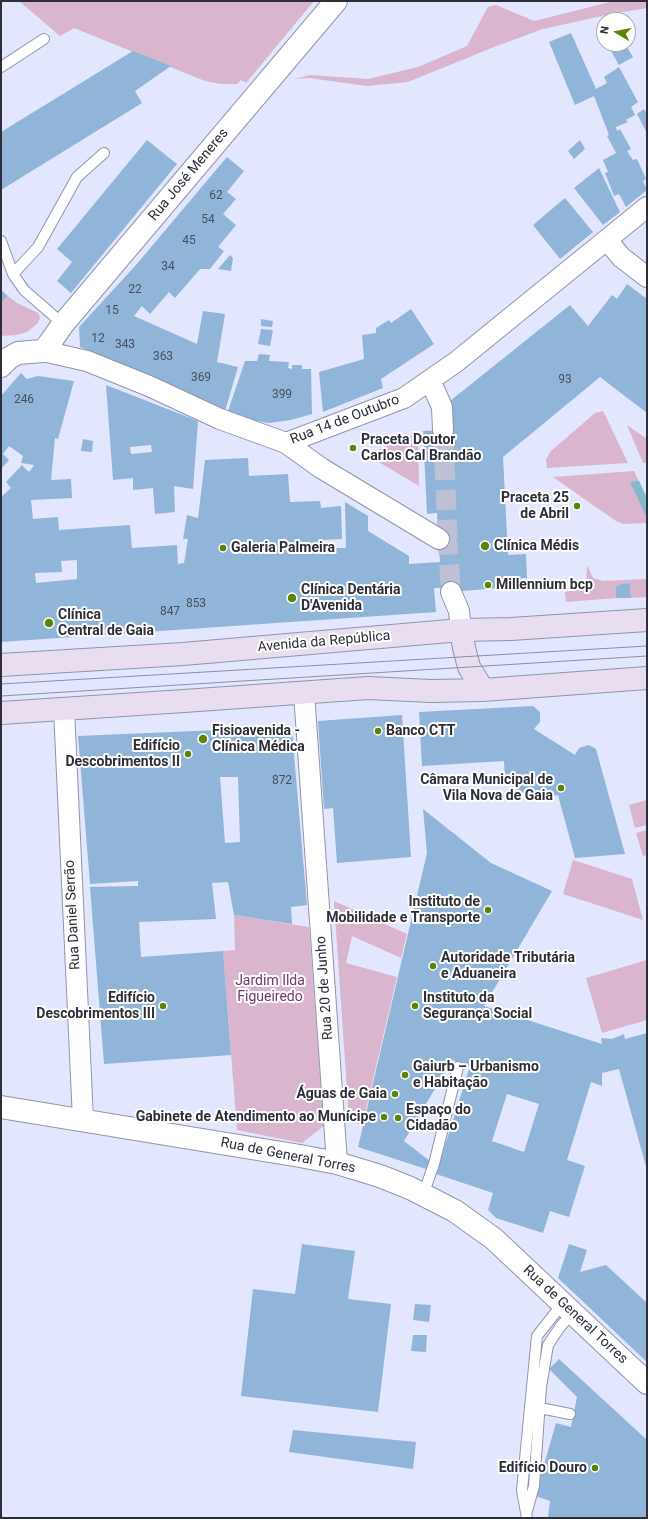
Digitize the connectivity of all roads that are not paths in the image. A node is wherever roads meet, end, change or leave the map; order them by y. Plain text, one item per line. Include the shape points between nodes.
1 (336, 1) edge
2 (44, 39) dead end
3 (1, 67) edge
4 (104, 153) dead end
5 (647, 207) edge
6 (607, 240) junction
7 (1, 241) edge
8 (13, 274) junction
9 (647, 277) edge
10 (63, 324) junction
11 (43, 351) junction
12 (1, 366) edge
13 (430, 380) junction
14 (443, 430) tunnel mouth
15 (286, 443) junction
16 (438, 539) tunnel mouth
17 (451, 592) tunnel mouth
18 (647, 620) edge
19 (461, 630) junction
20 (1, 665) edge
21 (647, 678) edge
22 (483, 690) junction
23 (304, 693) junction
24 (64, 709) junction
25 (1, 713) edge
26 (458, 1067) dead end
27 (1, 1107) edge
28 (83, 1120) junction
29 (337, 1163) junction
30 (423, 1195) junction
31 (568, 1308) junction
32 (647, 1382) edge
33 (537, 1387) junction
34 (540, 1408) junction
35 (570, 1414) dead end
36 (527, 1517) edge

1 - 10 street, Rua José Meneres
2 - 3 lane
4 - 8 lane via 77,177 38,247
5 - 6 street, Rua 14 de Outubro
6 - 9 street via 621,257
6 - 13 street, Rua 14 de Outubro via 456,362
7 - 8 lane
8 - 10 lane via 24,290
10 - 11 street, Rua José Meneres
11 - 12 street, Rua 14 de Outubro via 18,353
11 - 15 street, Rua 14 de Outubro via 87,361 220,419
13 - 14 street via 442,407
13 - 15 street, Rua 14 de Outubro via 404,398
15 - 16 street via 321,468
17 - 19 street via 459,611
18 - 19 main road, Avenida da República
19 - 20 main road, Avenida da República via 190,654
19 - 22 main road via 469,667
21 - 22 main road
22 - 23 main road via 368,688
23 - 24 main road
23 - 29 street, Rua 20 de Junho
24 - 25 main road
24 - 28 street, Rua Daniel Serrão
26 - 30 lane via 434,1164
27 - 28 street, Rua de General Torres
28 - 29 street, Rua de General Torres
29 - 30 street, Rua de General Torres via 380,1176
30 - 31 street, Rua de General Torres via 455,1211 494,1239
31 - 32 street, Rua de General Torres
31 - 33 lane via 548,1345
31 - 33 lane via 537,1336
33 - 34 lane
33 - 36 lane via 522,1490
34 - 35 lane
34 - 36 lane via 534,1486

